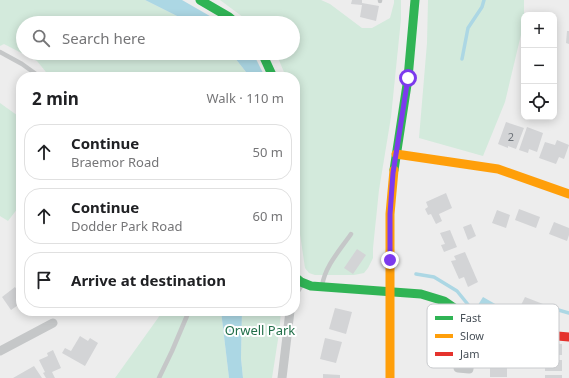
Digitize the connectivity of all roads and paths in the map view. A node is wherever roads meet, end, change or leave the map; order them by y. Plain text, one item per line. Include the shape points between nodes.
1 (200, 0) edge
2 (414, 0) edge
3 (227, 16) edge
4 (0, 52) edge
5 (265, 60) edge
6 (33, 72) edge
7 (271, 72) edge
8 (396, 154) junction
9 (569, 194) edge
10 (351, 234) dead end
11 (300, 281) edge
12 (322, 287) junction
13 (390, 291) junction
14 (448, 304) edge
15 (187, 316) edge
16 (289, 316) edge
17 (53, 323) dead end
18 (559, 336) edge
19 (569, 337) edge
20 (0, 351) edge
21 (458, 368) dead end
22 (469, 368) edge
23 (159, 378) edge
24 (282, 378) edge
25 (390, 378) edge

1 - 3 street
2 - 8 street via 408,78
4 - 6 lane
5 - 7 street
8 - 9 street via 498,169
8 - 13 street via 390,214
10 - 12 lane via 326,270
11 - 12 street
12 - 13 street
13 - 14 street via 421,294
13 - 25 street
15 - 23 lane
16 - 24 street
17 - 20 street
18 - 19 street
21 - 22 street

